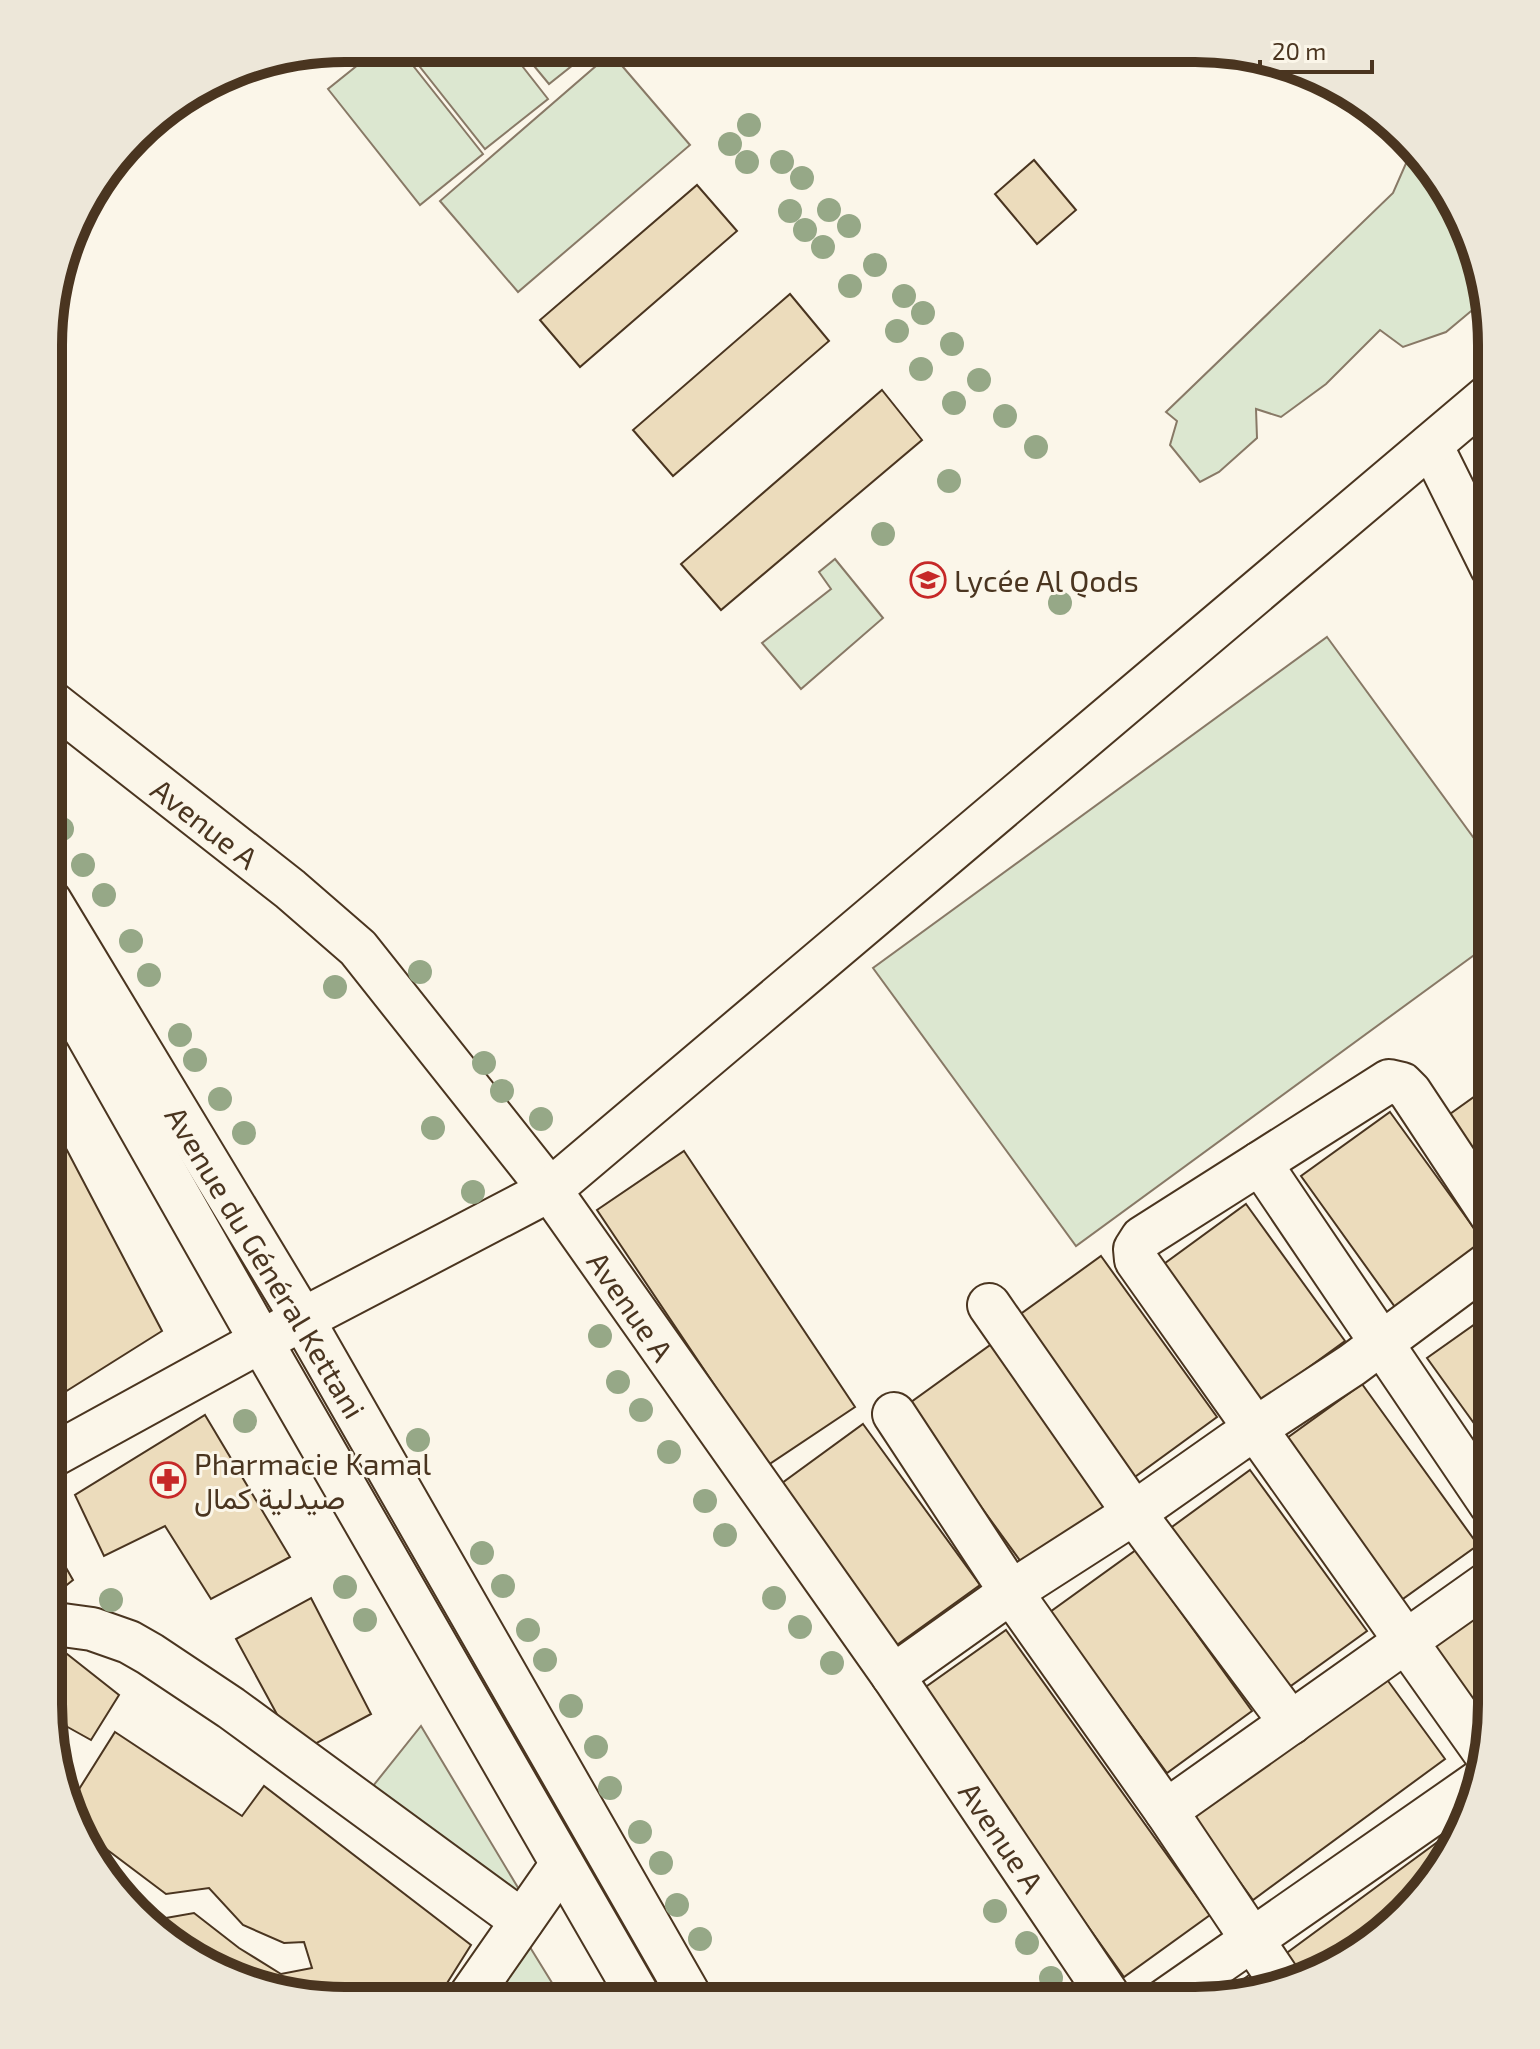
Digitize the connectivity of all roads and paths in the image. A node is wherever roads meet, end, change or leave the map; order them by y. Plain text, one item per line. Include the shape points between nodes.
1 (1478, 405) edge
2 (1431, 445) junction
3 (1478, 539) edge
4 (62, 710) edge
5 (62, 921) edge
6 (62, 990) edge
7 (1260, 1163) junction
8 (550, 1190) junction
9 (1477, 1194) edge
10 (1477, 1272) edge
11 (989, 1305) dead end
12 (303, 1320) junction
13 (261, 1341) junction
14 (1382, 1343) junction
15 (894, 1414) dead end
16 (1256, 1429) junction
17 (62, 1450) edge
18 (1477, 1484) edge
19 (1134, 1513) junction
20 (1477, 1591) edge
21 (1011, 1592) junction
22 (62, 1625) edge
23 (1406, 1642) junction
24 (893, 1676) junction
25 (1291, 1723) junction
26 (1476, 1740) edge
27 (1464, 1792) edge
28 (1166, 1811) junction
29 (562, 1864) junction
30 (522, 1921) junction
31 (1251, 1939) junction
32 (1276, 1975) edge
33 (476, 1987) edge
34 (633, 1987) edge
35 (685, 1987) edge
36 (1103, 1987) edge
37 (1184, 1987) edge

1 - 2 street
2 - 3 street
2 - 8 street
4 - 8 street, Avenue A via 358,948
5 - 12 street, Avenue du Général Kettani
6 - 13 street, Avenue du Général Kettani
7 - 9 street via 1389,1081 1410,1092
7 - 14 street
7 - 16 street via 1142,1238 1135,1249 1136,1260
8 - 12 street
8 - 24 street, Avenue A
10 - 14 street
11 - 19 street
12 - 13 street
12 - 35 street, Avenue du Général Kettani
13 - 17 street
13 - 29 street, Avenue du Général Kettani
14 - 16 street
14 - 18 street
15 - 21 street
16 - 19 street
16 - 23 street
19 - 21 street
19 - 25 street
20 - 23 street
21 - 24 street
21 - 28 street
22 - 30 street via 92,1629 150,1654
23 - 25 street
23 - 26 street
24 - 36 street, Avenue A
25 - 28 street
27 - 31 street
28 - 31 street
29 - 30 street
29 - 34 street, Avenue du Général Kettani
30 - 33 street
31 - 32 street
31 - 37 street

